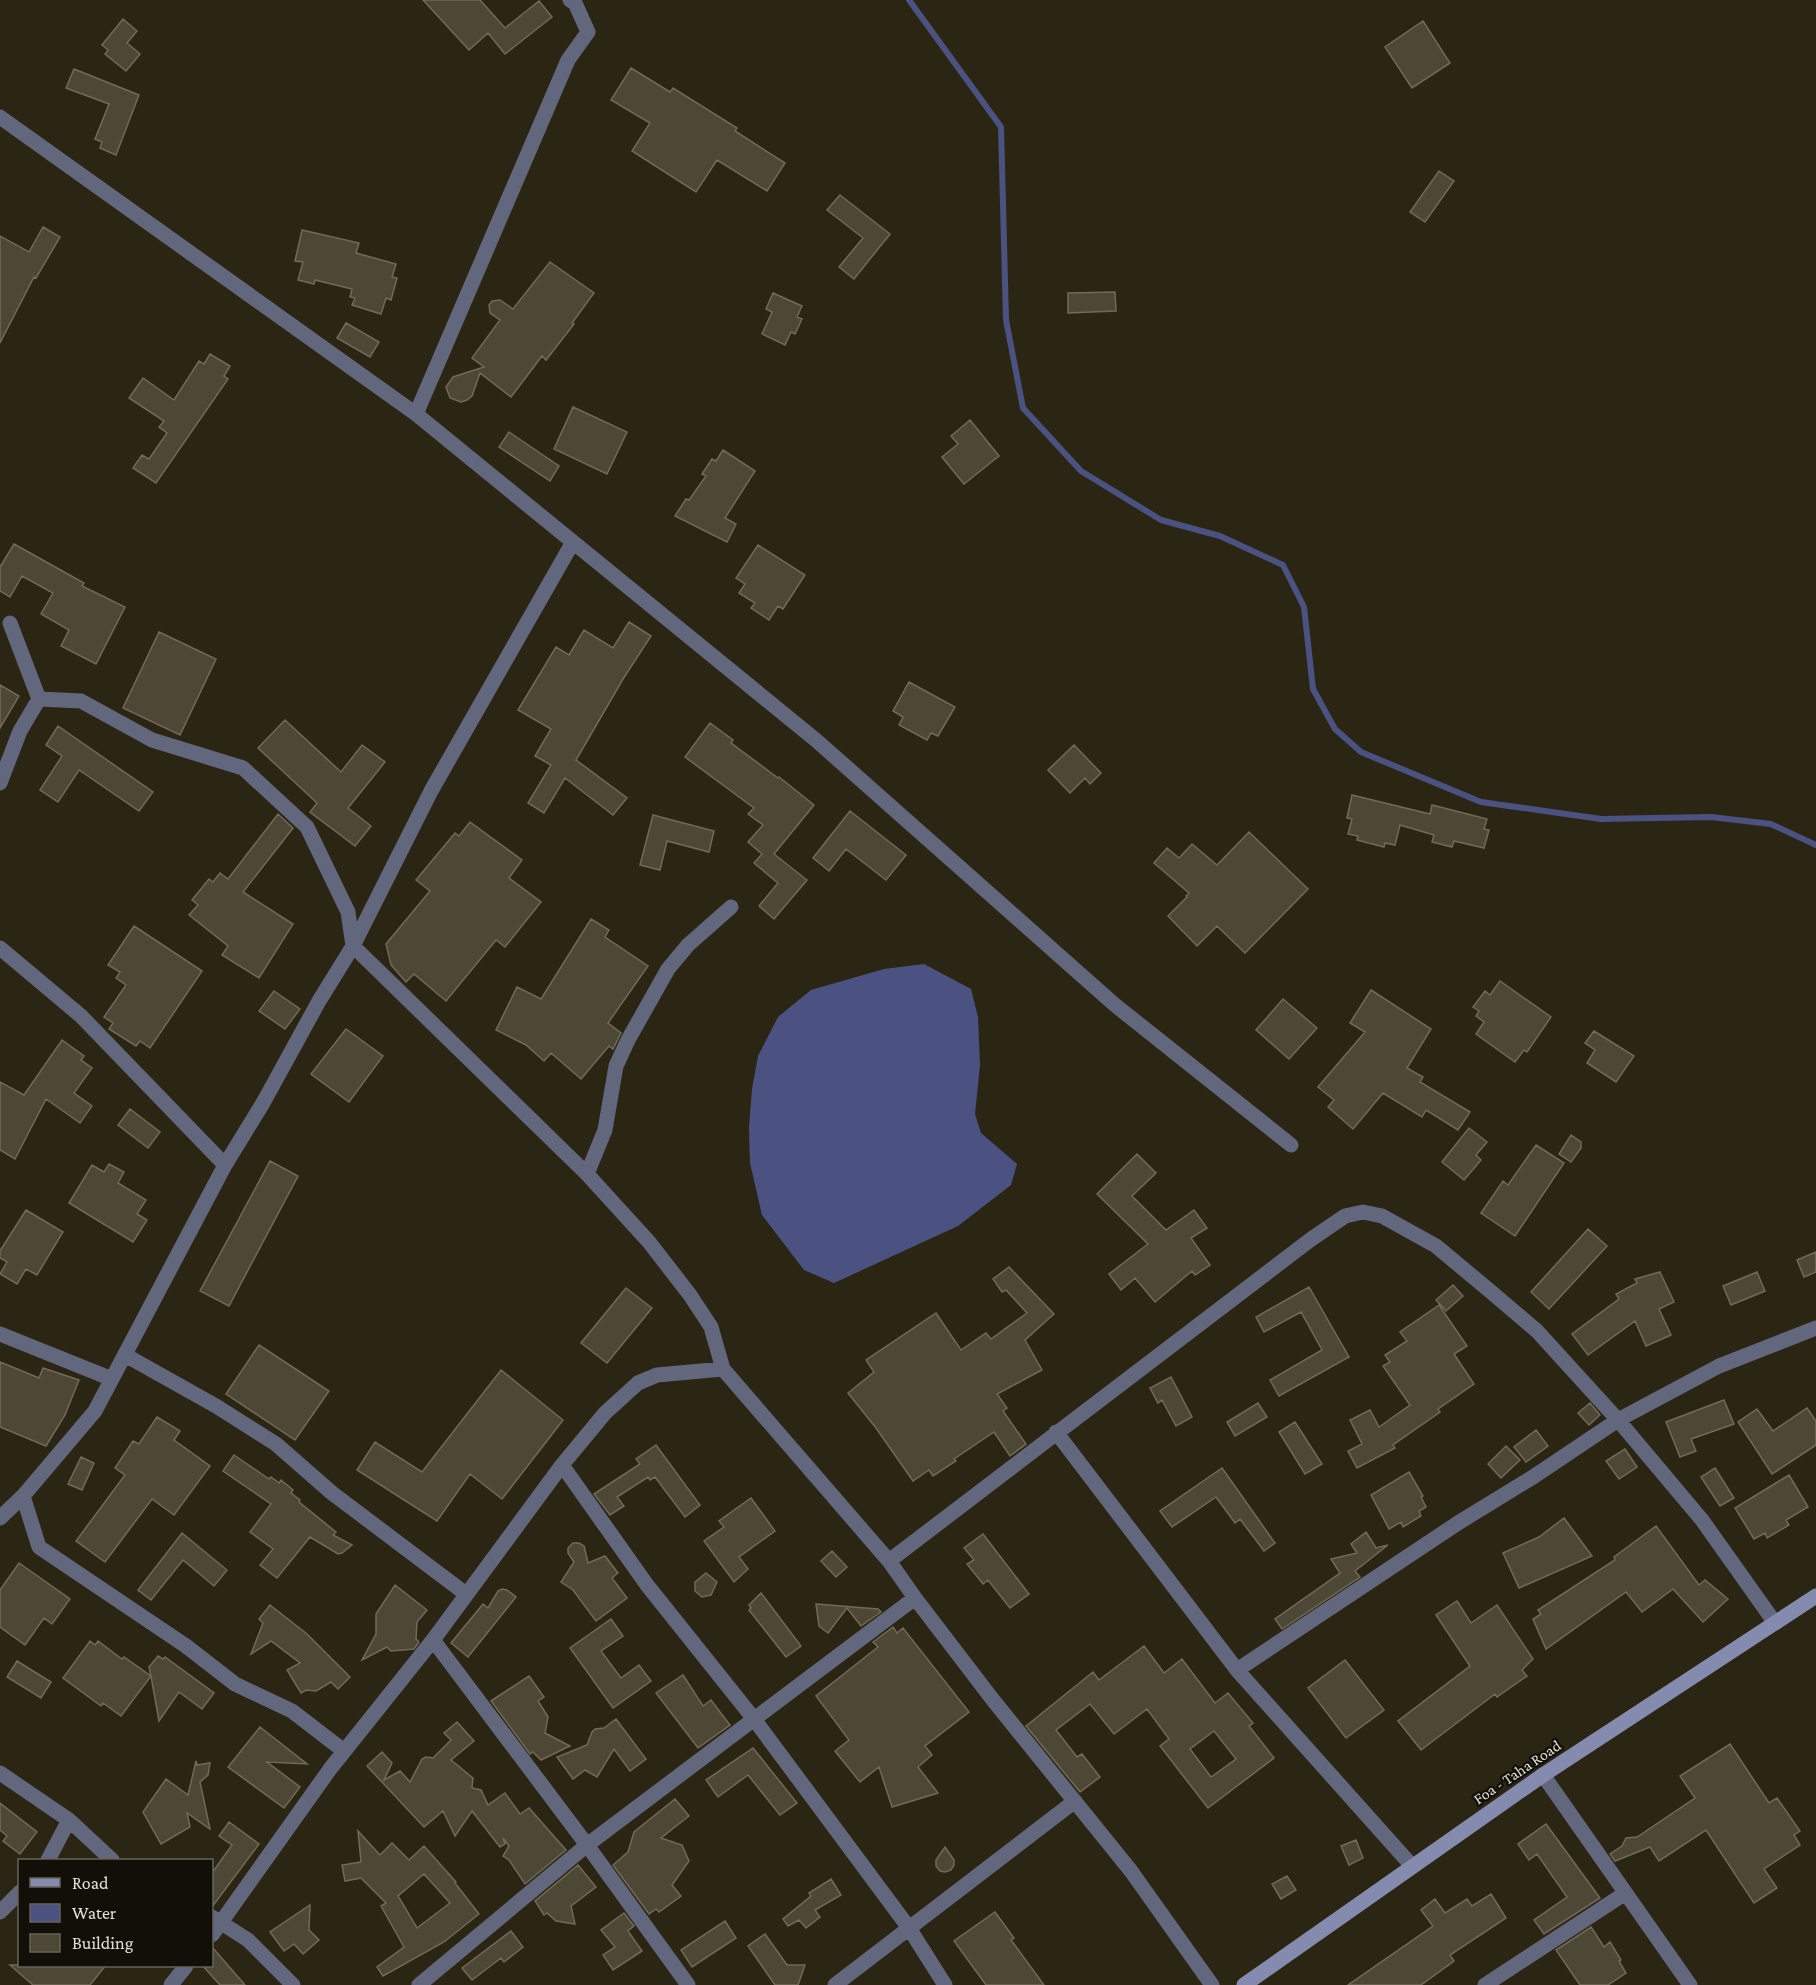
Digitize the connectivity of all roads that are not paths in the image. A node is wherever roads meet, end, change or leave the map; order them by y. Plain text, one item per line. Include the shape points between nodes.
1 (570, 0) edge
2 (0, 117) edge
3 (416, 414) junction
4 (573, 542) junction
5 (10, 623) dead end
6 (39, 699) junction
7 (0, 783) edge
8 (731, 907) dead end
9 (353, 946) junction
10 (0, 948) edge
11 (1291, 1145) dead end
12 (225, 1165) junction
13 (587, 1174) junction
14 (1816, 1328) edge
15 (0, 1334) edge
16 (125, 1355) junction
17 (723, 1369) junction
18 (112, 1379) junction
19 (1618, 1420) junction
20 (1056, 1432) junction
21 (562, 1465) junction
22 (23, 1496) junction
23 (0, 1518) edge
24 (889, 1561) junction
25 (466, 1594) junction
26 (1816, 1596) edge
27 (915, 1598) junction
28 (1775, 1623) junction
29 (433, 1640) junction
30 (1237, 1670) junction
31 (754, 1719) junction
32 (344, 1752) junction
33 (0, 1773) edge
34 (1543, 1775) junction
35 (1075, 1801) junction
36 (69, 1820) junction
37 (587, 1845) junction
38 (49, 1859) edge
39 (111, 1859) edge
40 (1412, 1866) junction
41 (18, 1894) edge
42 (1624, 1894) junction
43 (0, 1912) edge
44 (215, 1925) edge
45 (909, 1928) junction
46 (184, 1967) edge
47 (1252, 1983) edge
48 (171, 1985) edge
49 (293, 1985) edge
50 (419, 1985) edge
51 (688, 1985) edge
52 (835, 1985) edge
53 (945, 1985) edge
54 (1212, 1985) edge
55 (1485, 1985) edge
56 (1690, 1985) edge

1 - 3 street via 588,32 568,60
2 - 3 street
3 - 4 street
4 - 9 street via 431,791
4 - 11 street via 817,741 1115,1005
5 - 6 street
6 - 7 street via 20,731
6 - 9 street via 81,701 152,740 243,768 307,827 348,912
8 - 13 street via 688,945 668,969 628,1040 616,1066 605,1130
9 - 12 street
9 - 13 street
10 - 12 street via 81,1016
12 - 16 street
13 - 17 street via 649,1242 690,1295 711,1327
14 - 19 street via 1719,1366
15 - 18 street
16 - 18 street
16 - 25 street via 276,1444 332,1493
17 - 21 street via 657,1375 638,1383 605,1413
17 - 24 street
18 - 22 street via 95,1411
19 - 20 street via 1536,1331 1436,1246 1382,1216 1363,1212 1345,1216 1310,1240
19 - 28 street via 1702,1520
19 - 30 street
20 - 24 street
20 - 30 street
21 - 25 street
21 - 31 street via 647,1585
22 - 23 street
22 - 32 street via 39,1547 186,1646 235,1684 292,1711
24 - 27 street
25 - 29 street
26 - 28 street, Foa - Taha Road
27 - 31 street
27 - 35 street
28 - 34 street, Foa - Taha Road
29 - 32 street
29 - 37 street
30 - 40 street
31 - 37 street
31 - 45 street
32 - 44 street
33 - 36 street
34 - 40 street, Foa - Taha Road
34 - 42 street
35 - 45 street
35 - 54 street via 1131,1871
36 - 38 street
36 - 39 street
37 - 50 street
37 - 51 street
40 - 47 street, Foa - Taha Road
41 - 43 street
42 - 55 street
42 - 56 street
44 - 49 street via 248,1940
45 - 52 street
45 - 53 street
46 - 48 street

